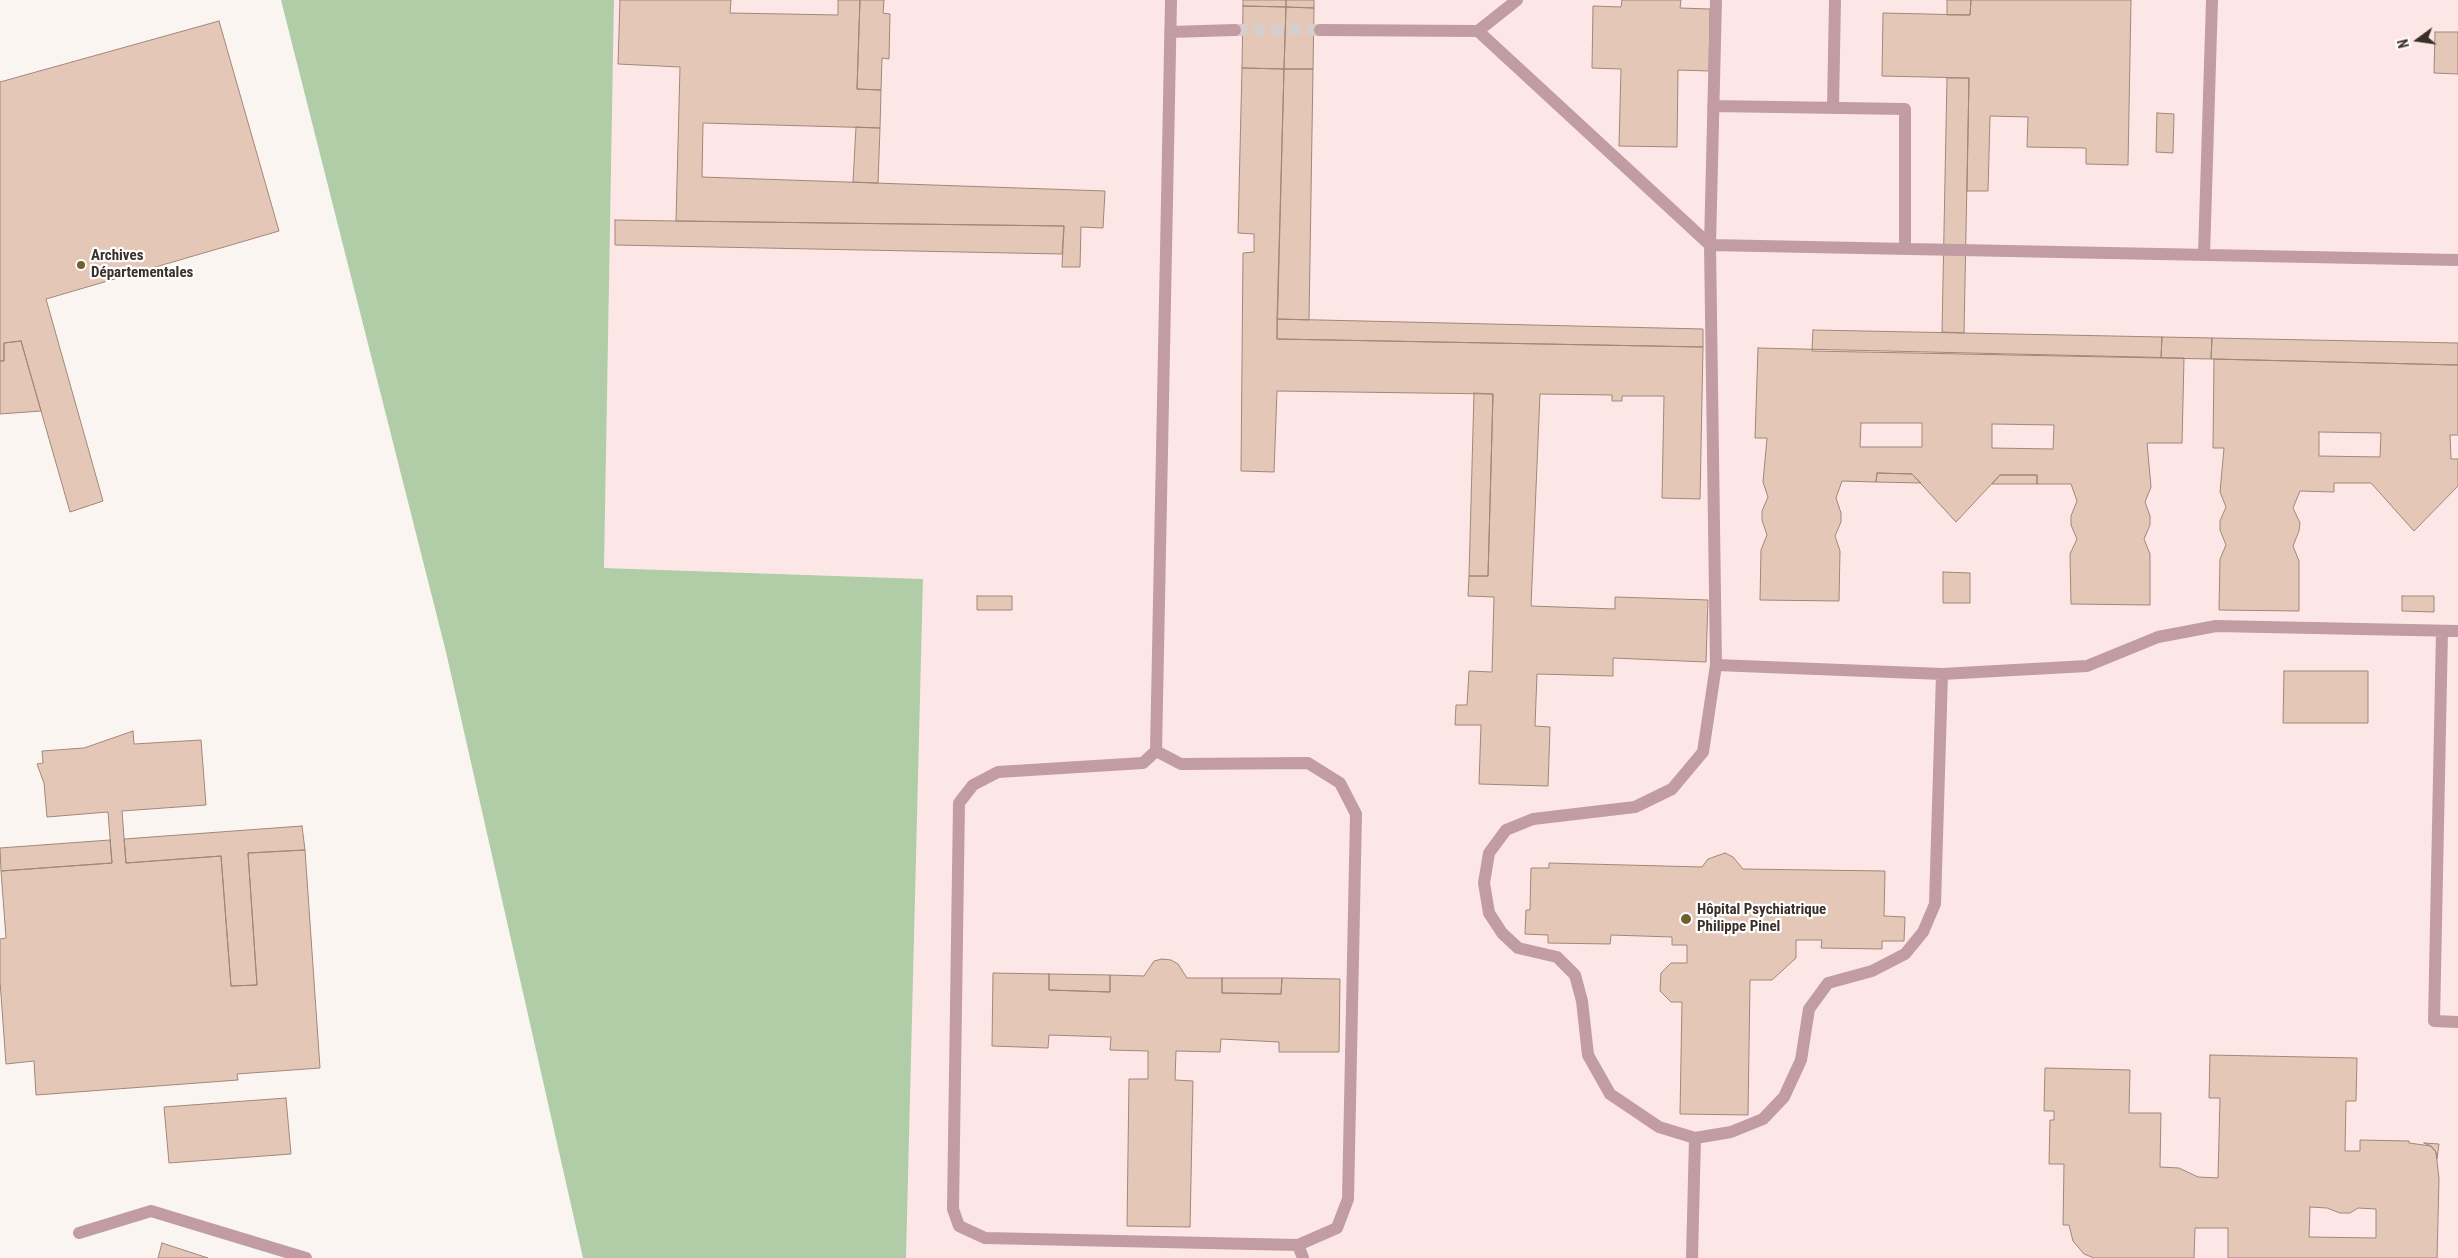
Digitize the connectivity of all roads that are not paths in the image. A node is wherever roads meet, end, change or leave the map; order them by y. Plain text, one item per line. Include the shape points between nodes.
1 (1171, 0) edge
2 (1517, 0) edge
3 (1716, 0) edge
4 (1834, 0) edge
5 (2212, 0) edge
6 (1235, 30) tunnel mouth
7 (1320, 30) tunnel mouth
8 (1170, 32) junction
9 (1478, 32) junction
10 (1713, 106) junction
11 (1833, 108) junction
12 (1710, 244) junction
13 (1905, 249) junction
14 (2204, 254) junction
15 (2458, 260) edge
16 (2442, 631) junction
17 (2458, 631) edge
18 (1716, 665) junction
19 (1942, 674) junction
20 (1156, 750) junction
21 (2458, 1022) edge
22 (1695, 1138) junction
23 (79, 1233) dead end
24 (1298, 1245) junction
25 (306, 1258) edge
26 (1303, 1258) edge
27 (1692, 1258) edge

1 - 8 lane
2 - 9 lane
3 - 10 lane
4 - 11 lane
5 - 14 lane
6 - 8 lane
7 - 9 lane
8 - 20 lane
9 - 12 lane
10 - 11 lane
10 - 12 lane
11 - 13 lane via 1905,109
12 - 13 lane
12 - 18 lane
13 - 14 lane
14 - 15 lane
16 - 17 lane
16 - 19 lane via 2216,626 2158,637 2087,666
16 - 21 lane via 2434,1021
18 - 19 lane
18 - 22 lane via 1703,752 1672,789 1636,807 1533,819 1506,830 1489,853 1484,883 1489,913 1502,933 1518,948 1557,957 1575,975 1582,1001 1588,1054 1610,1094 1659,1127
19 - 22 lane via 1935,904 1923,932 1905,954 1872,971 1828,983 1809,1009 1801,1060 1784,1098 1763,1119 1731,1132
20 - 24 lane via 1181,764 1308,763 1340,783 1356,814 1348,1199 1337,1228
20 - 24 lane via 1143,764 998,772 973,784 959,803 953,1209 959,1226 985,1238
22 - 27 lane
23 - 25 lane via 151,1211
24 - 26 lane

